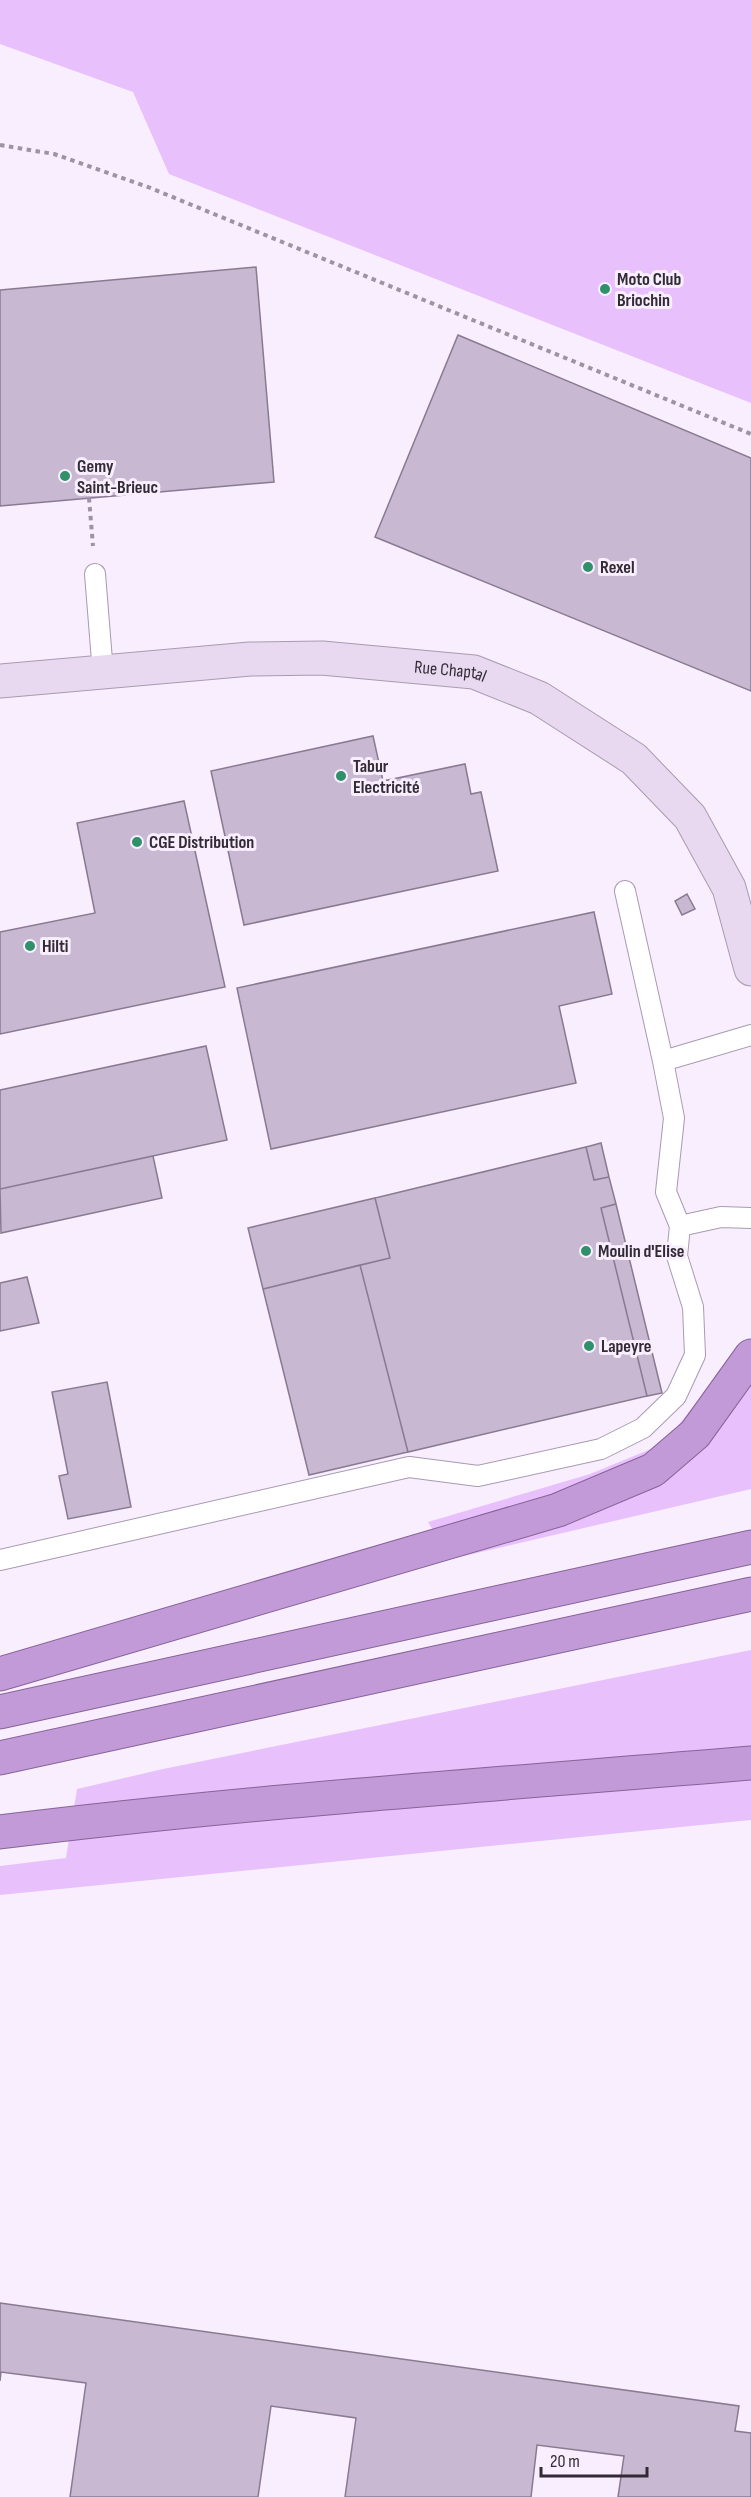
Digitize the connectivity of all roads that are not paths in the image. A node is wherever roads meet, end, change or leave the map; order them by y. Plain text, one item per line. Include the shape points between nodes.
1 (95, 574) road end
2 (102, 672) junction
3 (0, 681) edge
4 (625, 891) dead end
5 (751, 969) edge
6 (751, 1035) edge
7 (663, 1061) junction
8 (751, 1218) edge
9 (680, 1226) junction
10 (751, 1356) edge
11 (751, 1547) edge
12 (0, 1560) edge
13 (751, 1594) edge
14 (0, 1674) edge
15 (0, 1712) edge
16 (0, 1758) edge
17 (751, 1763) edge
18 (0, 1832) edge

1 - 2 lane
2 - 3 main road, Rue Chaptal
2 - 5 main road, Rue Chaptal via 250,659 322,658 474,672 539,698 634,759 690,817 729,888
4 - 7 lane
6 - 7 lane
7 - 9 lane via 674,1118 666,1192
8 - 9 lane via 721,1217
9 - 12 lane via 677,1256 693,1307 695,1355 676,1396 643,1428 601,1449 478,1476 409,1467
10 - 14 highway via 695,1434 652,1470 558,1510
11 - 15 highway
13 - 16 highway
17 - 18 highway via 373,1794

